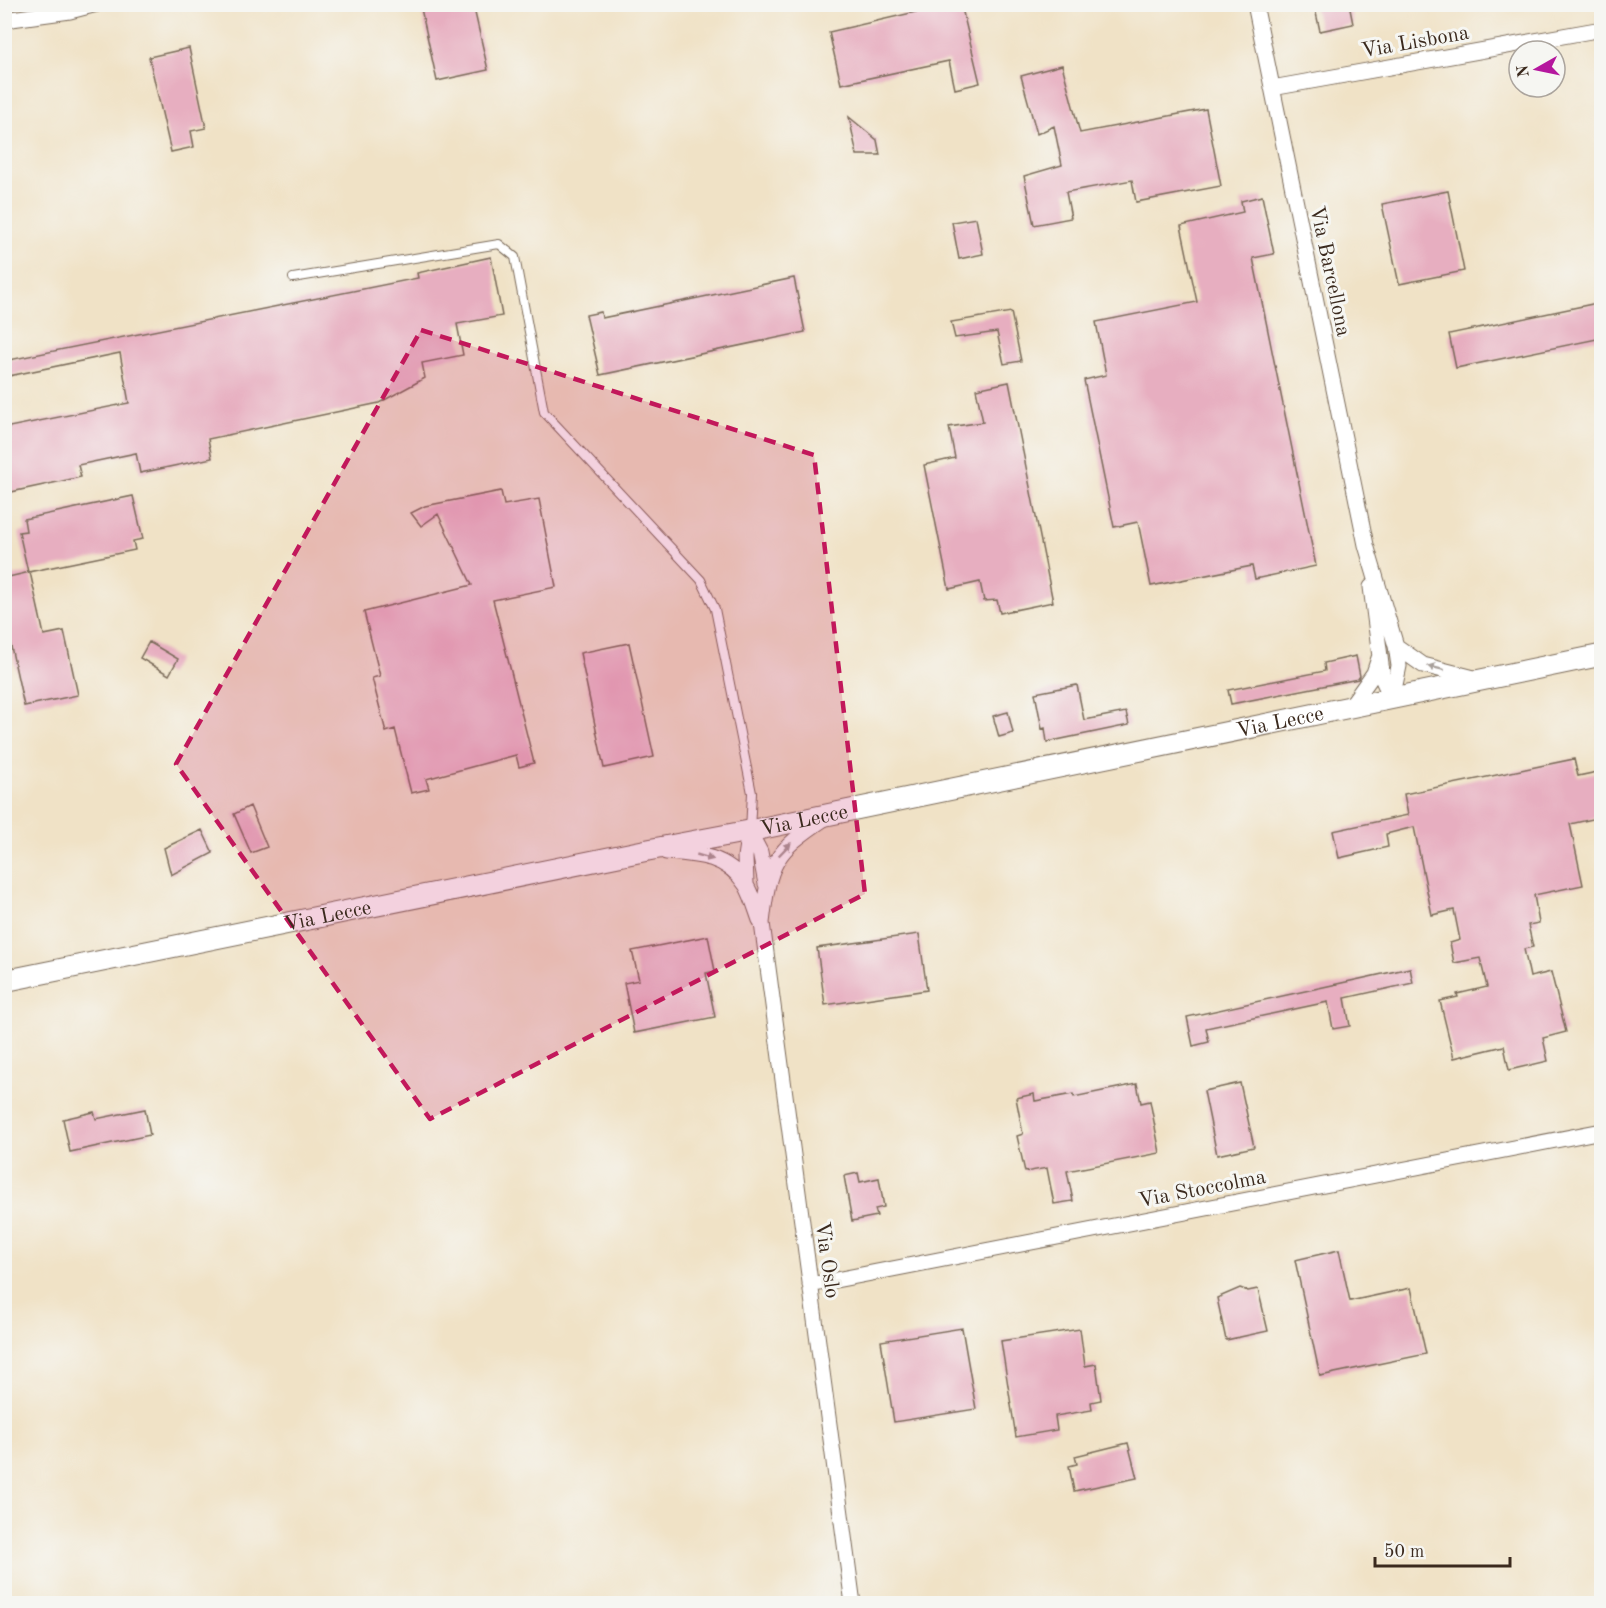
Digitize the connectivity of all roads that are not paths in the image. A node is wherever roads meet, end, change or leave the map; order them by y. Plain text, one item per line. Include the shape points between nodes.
1 (50, 4) edge
2 (97, 4) edge
3 (1255, 4) edge
4 (70, 11) junction
5 (4, 20) edge
6 (1602, 29) edge
7 (1272, 88) junction
8 (293, 278) dead end
9 (1366, 545) junction
10 (1396, 646) junction
11 (1602, 655) edge
12 (1379, 658) junction
13 (1481, 680) junction
14 (1392, 699) junction
15 (1349, 708) junction
16 (833, 813) junction
17 (750, 831) junction
18 (648, 850) junction
19 (746, 884) junction
20 (766, 884) junction
21 (762, 923) junction
22 (4, 981) edge
23 (1602, 1131) edge
24 (810, 1285) junction
25 (853, 1604) edge

1 - 4 street
2 - 4 street
3 - 7 street, Via Barcellona
4 - 5 street
6 - 7 street, Via Lisbona
7 - 9 street, Via Barcellona
8 - 17 lane via 498,244 515,257 544,412 701,580 716,609 752,793
9 - 10 street, Via Barcellona
9 - 12 street, Via Barcellona
13 -> 10 street via 1423,665
10 - 14 street, Via Barcellona via 1399,666
11 - 13 main road, Via Lecce
12 - 14 street, Via Barcellona
12 - 15 street via 1374,673
13 - 14 main road, Via Lecce
14 - 15 main road, Via Lecce
15 - 16 main road, Via Lecce
16 - 17 main road, Via Lecce
20 -> 16 street via 779,854 799,835
17 - 18 main road, Via Lecce
17 - 19 street via 745,857
17 - 20 street via 760,852
18 -> 19 street via 705,855 729,866
18 - 22 main road, Via Lecce
19 - 21 street
20 - 21 street
21 - 24 street, Via Oslo
23 - 24 street, Via Stoccolma
24 - 25 street, Via Oslo

